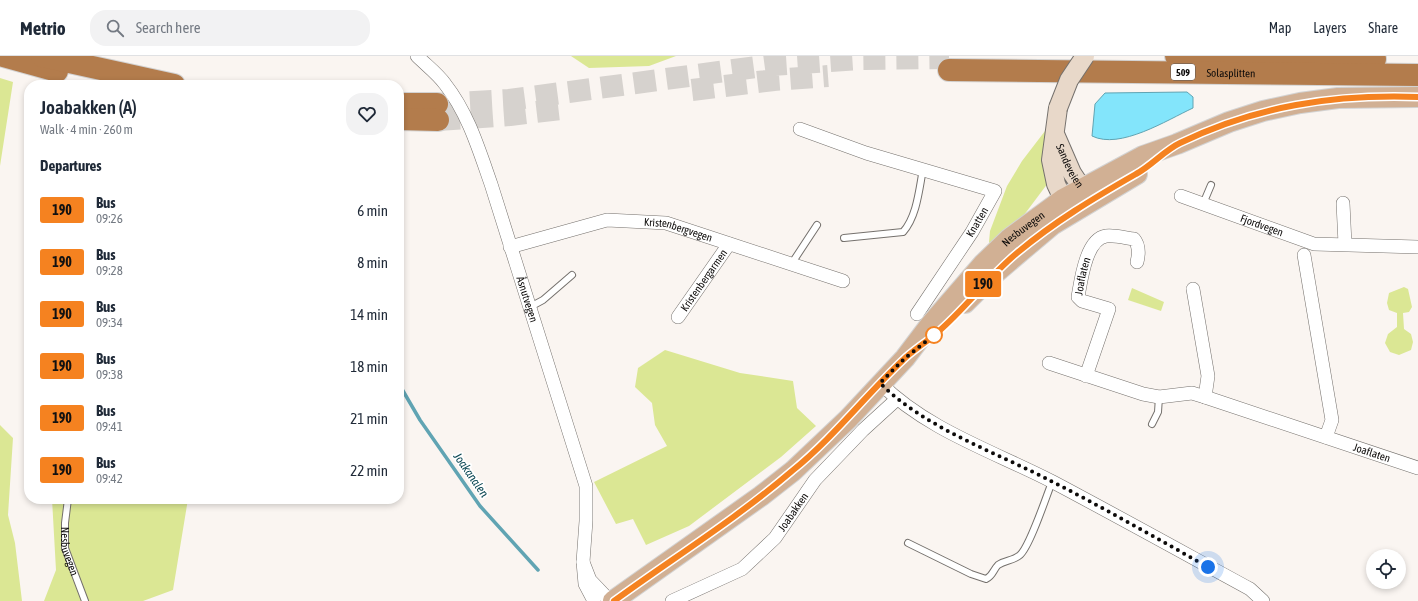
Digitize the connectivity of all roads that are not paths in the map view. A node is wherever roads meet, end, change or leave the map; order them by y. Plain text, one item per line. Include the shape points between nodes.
1 (3, 56) edge
2 (42, 56) edge
3 (417, 56) edge
4 (1033, 56) edge
5 (1085, 56) edge
6 (1176, 56) edge
7 (1418, 60) edge
8 (1418, 75) edge
9 (91, 80) edge
10 (151, 80) edge
11 (1418, 97) edge
12 (404, 105) edge
13 (404, 118) edge
14 (800, 129) dead end
15 (923, 169) junction
16 (1211, 185) dead end
17 (1181, 196) dead end
18 (1076, 198) junction
19 (1343, 203) dead end
20 (1203, 204) junction
21 (817, 225) dead end
22 (844, 238) dead end
23 (729, 244) junction
24 (1344, 244) junction
25 (510, 247) junction
26 (1418, 247) edge
27 (1304, 255) dead end
28 (1137, 262) dead end
29 (792, 264) junction
30 (572, 275) dead end
31 (843, 281) dead end
32 (1192, 289) dead end
33 (530, 307) junction
34 (678, 317) dead end
35 (924, 320) junction
36 (1050, 363) dead end
37 (1086, 376) junction
38 (880, 383) junction
39 (1159, 397) junction
40 (1205, 397) junction
41 (897, 399) junction
42 (1152, 424) dead end
43 (1326, 437) junction
44 (1418, 468) edge
45 (1052, 482) junction
46 (67, 504) edge
47 (908, 543) dead end
48 (583, 562) junction
49 (85, 601) edge
50 (594, 601) edge
51 (610, 601) edge
52 (614, 601) edge
53 (672, 601) edge
54 (1263, 601) edge

1 - 9 highway
2 - 10 highway
3 - 25 street, Åsnutvegen via 445,84 468,122
4 - 8 highway, Solasplitten / 509 via 949,64
5 - 18 street, Sandeveien, bridge via 1069,80 1058,108 1055,134 1072,173
6 - 7 highway, Solasplitten / 509
11 - 18 main road, Nesbuvegen via 1371,96 1300,103 1263,111 1143,156
12 - 13 highway via 438,112
14 - 15 street, Knatten via 866,153
15 - 22 lane via 913,215 909,226 903,232
15 - 35 street, Knatten via 995,191
16 - 20 lane
17 - 20 street, Fjordvegen
18 - 35 main road, Nesbuvegen via 1010,238
19 - 24 street
20 - 24 street, Fjordvegen via 1314,244
21 - 29 lane
23 - 25 street, Kristenbergvegen via 666,223 607,220
23 - 29 street, Kristenbergvegen
23 - 34 street, Kristenbergarmen
24 - 26 street, Fjordvegen
25 - 33 street, Åsnutvegen
27 - 43 street via 1332,420
28 - 37 street, Joaflaten via 1137,243 1134,239 1107,236 1097,239 1090,249 1078,297 1082,302 1109,309
29 - 31 street, Kristenbergvegen
30 - 33 lane via 543,300
32 - 40 street via 1208,376
33 - 48 street, Åsnutvegen via 586,486
35 - 38 main road, Nesbuvegen via 905,358
36 - 37 street, Joaflaten
37 - 39 street, Joaflaten
38 - 41 street
38 - 52 main road, Nesbuvegen via 848,419 793,471
39 - 40 street, Joaflaten via 1192,393
39 - 42 lane via 1158,412
40 - 43 street, Joaflaten
41 - 45 street via 943,427
41 - 53 street, Joabakken via 815,480 776,538 742,569
43 - 44 street, Joaflaten
45 - 47 lane via 1022,554 1014,560 1000,564 986,579
45 - 54 street via 1250,589
46 - 49 lane, Nesbuvegen via 65,548
48 - 50 street, Åsnutvegen via 585,584
48 - 51 street, Åsnutvegen via 590,580

